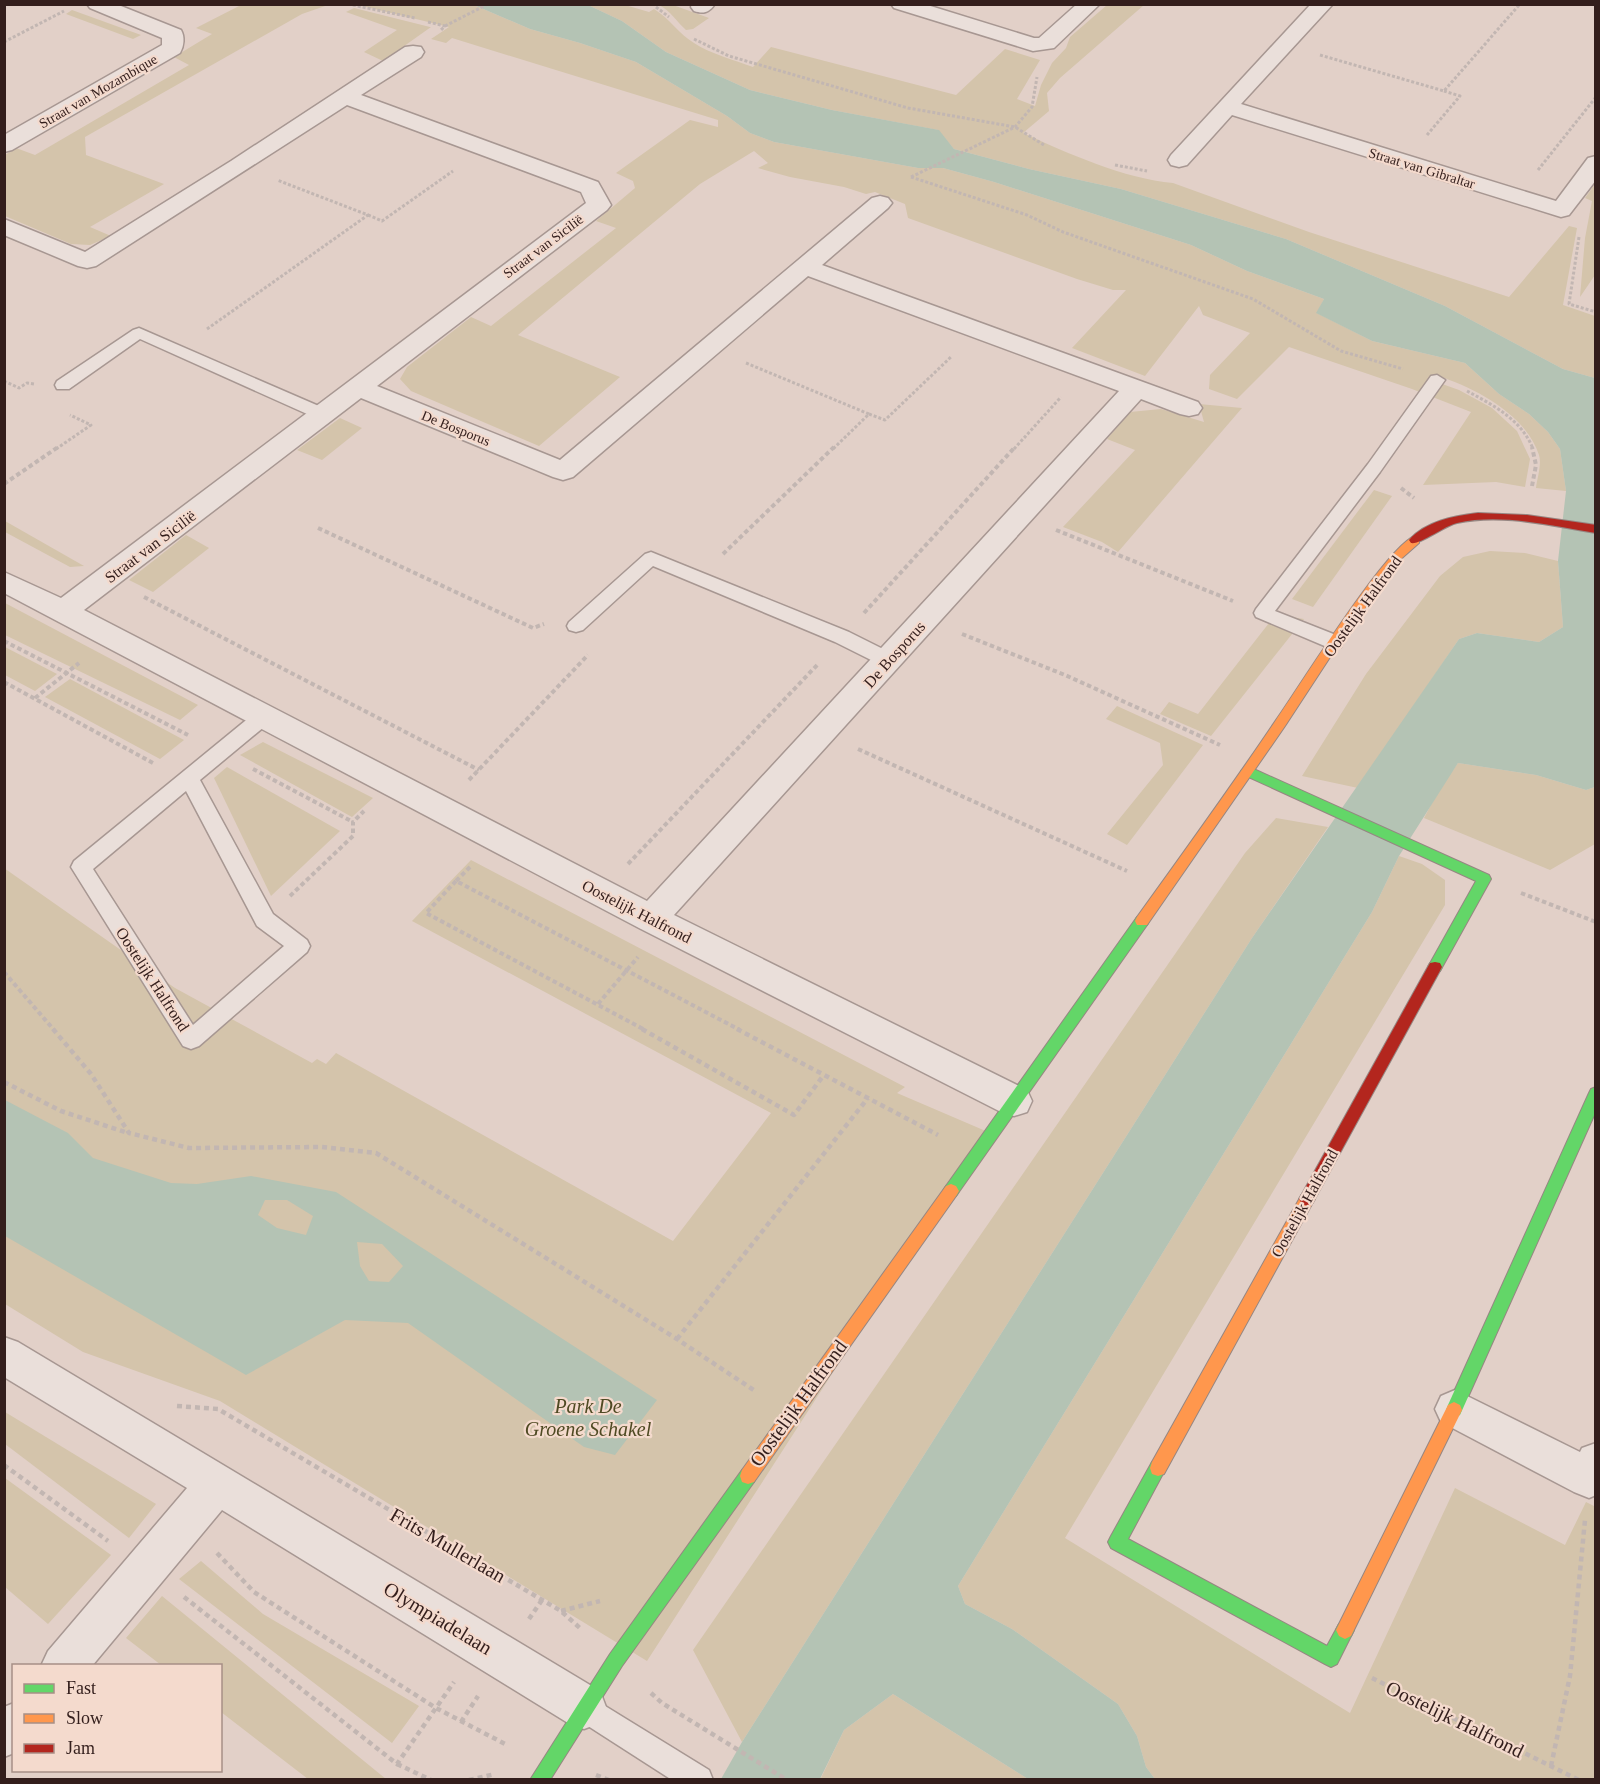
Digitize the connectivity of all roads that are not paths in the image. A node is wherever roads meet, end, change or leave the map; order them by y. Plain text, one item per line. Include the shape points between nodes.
1 (98, 4) edge
2 (901, 4) edge
3 (1090, 4) edge
4 (1323, 4) edge
5 (413, 52) dead end
6 (345, 97) junction
7 (1228, 107) junction
8 (4, 145) edge
9 (1179, 160) dead end
10 (1596, 163) edge
11 (880, 202) dead end
12 (4, 226) edge
13 (806, 267) junction
14 (1437, 380) road end
15 (63, 385) road end
16 (356, 387) junction
17 (1136, 388) junction
18 (1189, 408) dead end
19 (322, 414) junction
20 (1596, 529) edge
21 (4, 581) edge
22 (62, 612) junction
23 (576, 626) road end
24 (1334, 642) junction
25 (888, 660) junction
26 (263, 717) junction
27 (1250, 766) junction
28 (189, 777) junction
29 (651, 919) junction
30 (1596, 1093) edge
31 (1014, 1101) junction
32 (4, 1355) edge
33 (1455, 1408) junction
34 (1592, 1470) edge
35 (217, 1484) junction
36 (64, 1664) edge
37 (584, 1707) junction
38 (538, 1779) edge
39 (699, 1779) edge

1 - 8 street, Straat van Mozambique via 173,35 172,48
2 - 3 street via 1033,45 1046,43
4 - 7 street via 1282,44
5 - 6 street
6 - 12 street via 87,261
6 - 16 street, Straat van Sicilië via 590,187 599,205
7 - 9 street
7 - 10 street, Straat van Gibraltar via 1561,210
11 - 13 street, De Bosporus
13 - 16 street, De Bosporus via 563,471
13 - 17 street
14 - 24 lane via 1263,613
15 - 19 lane via 139,333
16 - 19 street, Straat van Sicilië
17 - 18 street
17 - 25 street, De Bosporus
19 - 22 street, Straat van Sicilië
20 - 24 street, Oostelijk Halfrond via 1489,515 1447,522 1423,532 1398,555
21 - 22 street, Oostelijk Halfrond
22 - 26 street, Oostelijk Halfrond
23 - 25 lane via 651,558
24 - 27 street, Oostelijk Halfrond
25 - 29 street, De Bosporus
26 - 28 lane, Oostelijk Halfrond
26 - 29 street, Oostelijk Halfrond
27 - 31 street, Oostelijk Halfrond
27 - 33 street, Oostelijk Halfrond via 1317,803 1484,879 1117,1542 1330,1658
28 - 28 lane, Oostelijk Halfrond via 81,867 191,1040 299,946 265,920
29 - 31 street, Oostelijk Halfrond
30 - 33 street
31 - 37 street, Oostelijk Halfrond
32 - 35 street, Olympiadelaan
33 - 34 street
35 - 36 street
35 - 37 street, Olympiadelaan
37 - 38 street
37 - 39 lane

